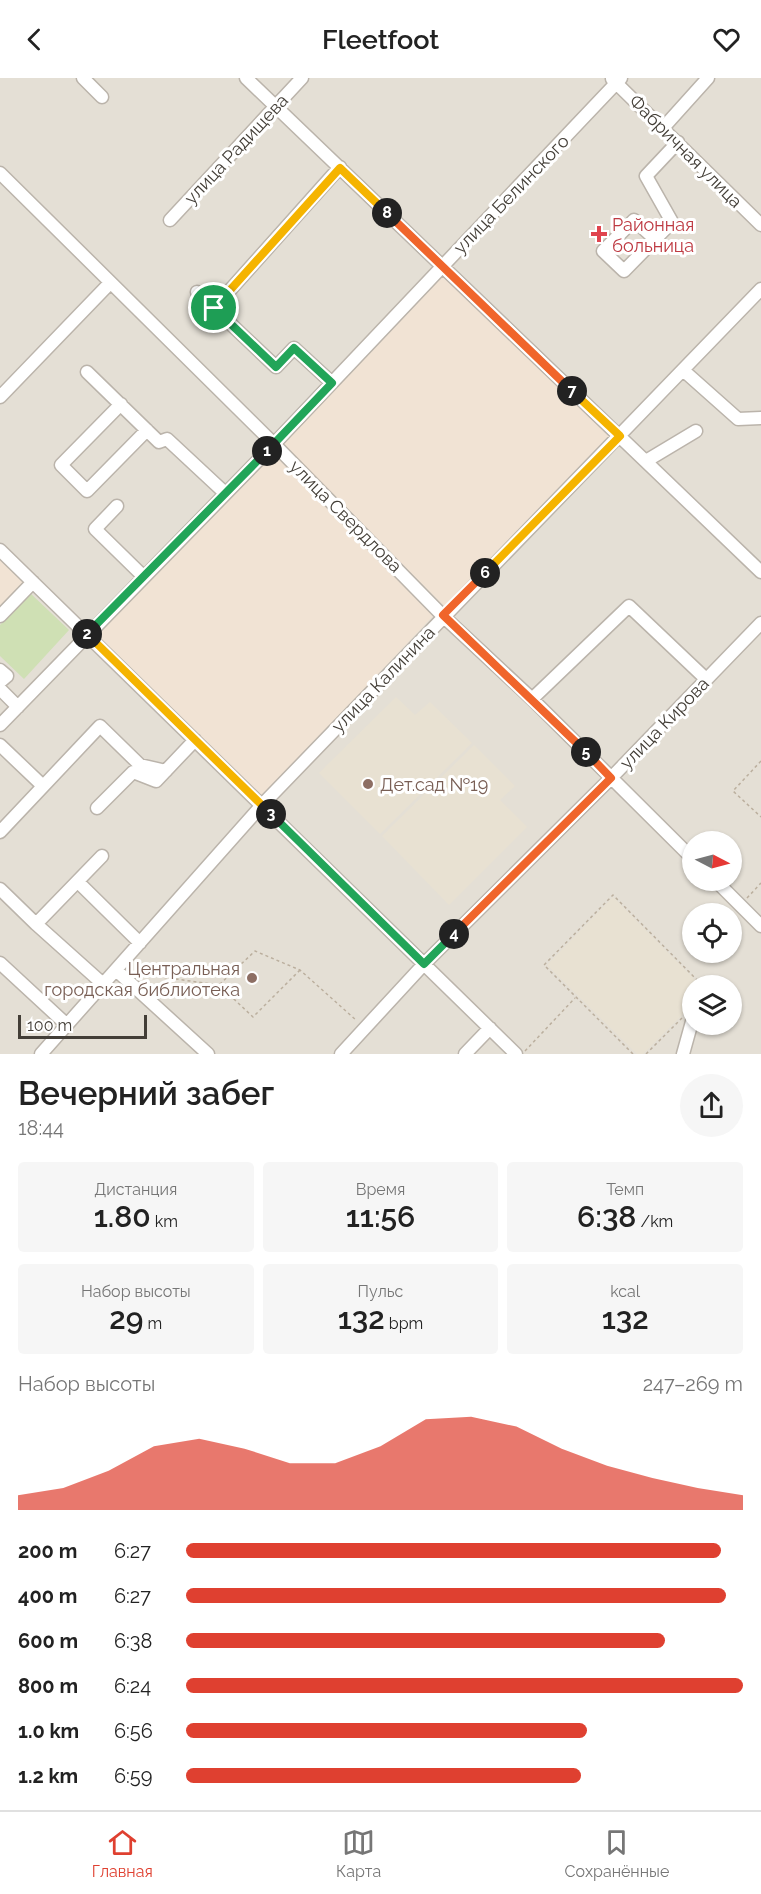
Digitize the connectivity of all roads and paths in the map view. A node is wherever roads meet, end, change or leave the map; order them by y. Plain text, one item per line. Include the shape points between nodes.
1 (83, 78) edge
2 (246, 78) edge
3 (303, 78) edge
4 (708, 78) edge
5 (616, 80) edge
6 (102, 96) dead end
7 (276, 106) junction
8 (663, 128) junction
9 (678, 142) junction
10 (340, 168) junction
11 (0, 172) edge
12 (170, 220) dead end
13 (761, 225) edge
14 (655, 239) dead end
15 (442, 266) junction
16 (110, 283) junction
17 (761, 289) edge
18 (197, 292) dead end
19 (214, 308) junction
20 (684, 371) junction
21 (87, 372) dead end
22 (332, 383) junction
23 (0, 397) edge
24 (121, 404) junction
25 (759, 418) edge
26 (147, 430) junction
27 (696, 431) dead end
28 (620, 436) junction
29 (274, 444) junction
30 (646, 462) junction
31 (225, 494) junction
32 (117, 506) dead end
33 (3, 557) edge
34 (761, 572) edge
35 (144, 577) junction
36 (33, 582) junction
37 (443, 615) junction
38 (0, 616) edge
39 (761, 622) edge
40 (87, 635) junction
41 (0, 670) edge
42 (706, 679) junction
43 (0, 682) edge
44 (0, 689) edge
45 (532, 699) junction
46 (18, 707) junction
47 (0, 725) edge
48 (195, 740) junction
49 (0, 745) edge
50 (761, 761) edge
51 (166, 771) junction
52 (611, 778) junction
53 (43, 786) junction
54 (262, 805) junction
55 (97, 808) dead end
56 (761, 817) edge
57 (0, 832) edge
58 (682, 848) edge
59 (102, 856) dead end
60 (78, 882) junction
61 (761, 883) edge
62 (0, 889) edge
63 (726, 891) edge
64 (738, 903) edge
65 (742, 905) edge
66 (742, 907) edge
67 (36, 924) junction
68 (761, 926) edge
69 (140, 943) junction
70 (0, 963) edge
71 (424, 964) junction
72 (116, 970) junction
73 (300, 970) junction
74 (692, 975) edge
75 (103, 984) junction
76 (219, 985) junction
77 (576, 997) junction
78 (682, 1022) edge
79 (67, 1025) junction
80 (366, 1028) junction
81 (490, 1028) junction
82 (686, 1035) edge
83 (41, 1054) edge
84 (208, 1054) edge
85 (341, 1054) edge
86 (465, 1054) edge
87 (516, 1054) edge
88 (523, 1054) edge
89 (633, 1054) edge
90 (646, 1054) edge
91 (683, 1054) edge

1 - 6 street
2 - 7 street
3 - 7 street, улица Радищева
4 - 8 street
5 - 8 street, Фабричная улица
5 - 15 street, улица Белинского
7 - 10 street
7 - 12 street, улица Радищева
8 - 9 street, Фабричная улица
9 - 13 street, Фабричная улица
9 - 14 street via 646,176 672,222
10 - 15 street
10 - 19 street
11 - 16 street, улица Свердлова
15 - 22 street, улица Белинского
15 - 28 street
16 - 23 street
16 - 29 street, улица Свердлова
17 - 20 street, улица Калинина
18 - 19 street
19 - 22 street via 276,367 294,348
20 - 25 street via 738,419
20 - 28 street, улица Калинина
21 - 24 street
22 - 29 street, улица Белинского
24 - 26 street
24 - 26 street via 61,465 87,491
26 - 31 street via 159,442 167,439
27 - 30 street
28 - 30 street
28 - 37 street, улица Калинина
29 - 31 street, улица Белинского
29 - 37 street, улица Свердлова
30 - 34 street
31 - 35 street, улица Белинского
32 - 35 street via 95,529
33 - 36 street
35 - 40 street, улица Белинского
36 - 38 street
36 - 40 street
37 - 45 street, улица Свердлова
37 - 54 street, улица Калинина
39 - 42 street, улица Кирова
40 - 46 street, улица Белинского
40 - 48 street
41 - 43 street via 7,676
42 - 45 street via 629,606
42 - 52 street, улица Кирова
44 - 46 street
45 - 52 street, улица Свердлова
46 - 47 street, улица Белинского
48 - 51 street
48 - 54 street
49 - 53 street
50 - 56 path via 733,791
51 - 53 street via 140,765 100,726
51 - 55 street via 156,781 133,772
52 - 58 street, улица Свердлова
52 - 71 street, улица Кирова
53 - 57 street
54 - 69 street, улица Калинина
54 - 71 street
59 - 60 street
60 - 67 street
60 - 69 street
61 - 65 path
62 - 67 street
63 - 64 street
66 - 68 street
67 - 75 street
69 - 72 street, улица Калинина
70 - 79 street
71 - 80 street, улица Кирова
71 - 81 street
72 - 75 street, улица Калинина
72 - 76 path
72 - 84 street
73 - 76 path via 255,951
73 - 76 path via 253,1017
73 - 80 path
74 - 77 path via 614,895 544,965
75 - 79 street, улица Калинина
77 - 88 path
77 - 89 path
78 - 90 path
79 - 83 street, улица Калинина
80 - 85 street, улица Кирова
81 - 86 street
81 - 87 street
82 - 91 street

